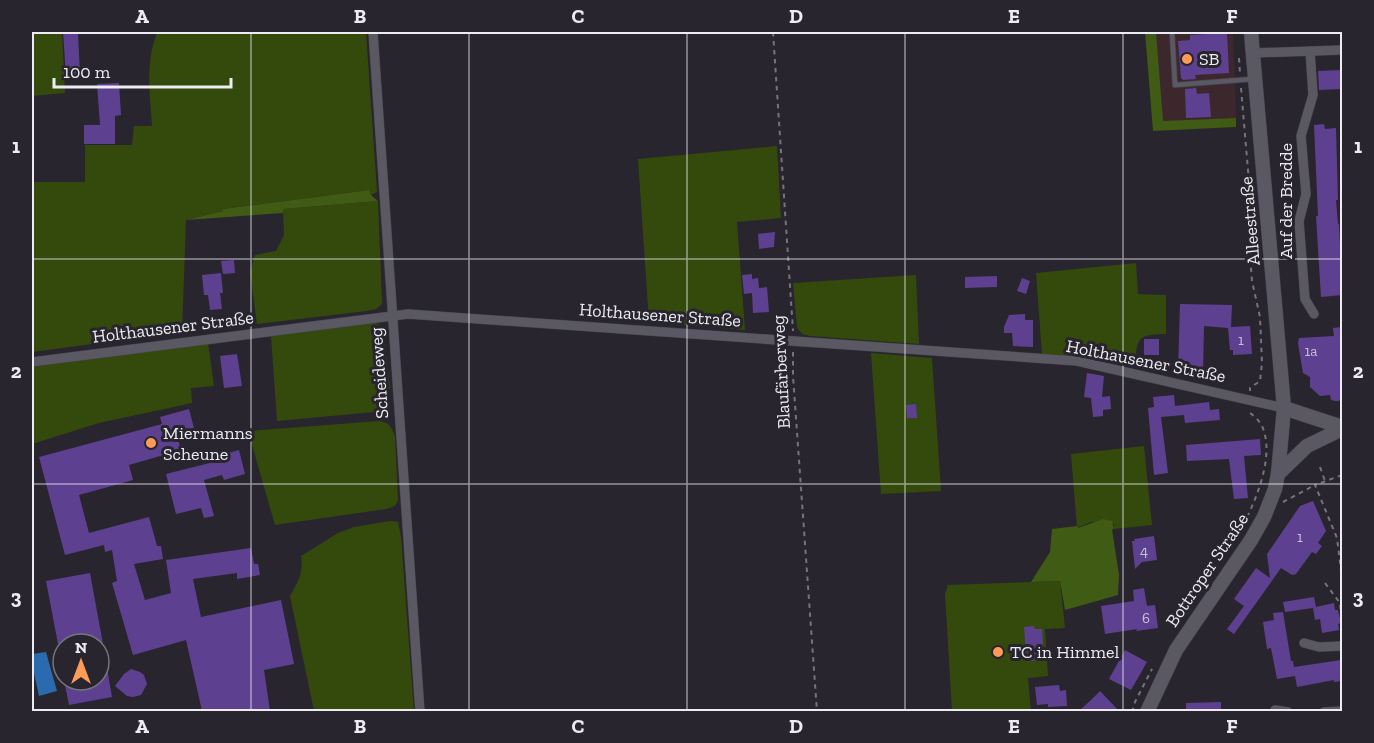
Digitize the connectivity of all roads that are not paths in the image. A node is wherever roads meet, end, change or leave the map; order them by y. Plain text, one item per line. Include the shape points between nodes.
1 (373, 32) edge
2 (1172, 32) edge
3 (1251, 32) edge
4 (1342, 50) edge
5 (1310, 51) junction
6 (1246, 52) junction
7 (1248, 79) junction
8 (1314, 314) dead end
9 (392, 316) junction
10 (32, 362) edge
11 (1284, 408) junction
12 (1342, 428) edge
13 (1278, 474) junction
14 (1304, 643) dead end
15 (1342, 646) edge
16 (1275, 710) edge
17 (420, 711) edge
18 (1146, 711) edge
19 (1288, 711) edge
20 (1324, 711) edge
21 (1342, 711) edge

1 - 9 street, Scheideweg
2 - 7 lane via 1175,85
3 - 6 main road, Alleestraße
4 - 5 street
5 - 6 street
5 - 8 street, Auf der Bredde via 1313,95 1301,136 1306,194 1299,221 1305,299
6 - 7 main road, Alleestraße
7 - 11 main road, Alleestraße
9 - 10 street, Holthausener Straße
9 - 11 street, Holthausener Straße via 408,314 1077,361
9 - 17 street, Scheideweg
11 - 12 main road
11 - 13 main road, Bottroper Straße
12 - 13 main road via 1307,446
13 - 18 main road, Bottroper Straße via 1264,517 1176,650
14 - 15 street
16 - 19 street
20 - 21 street

